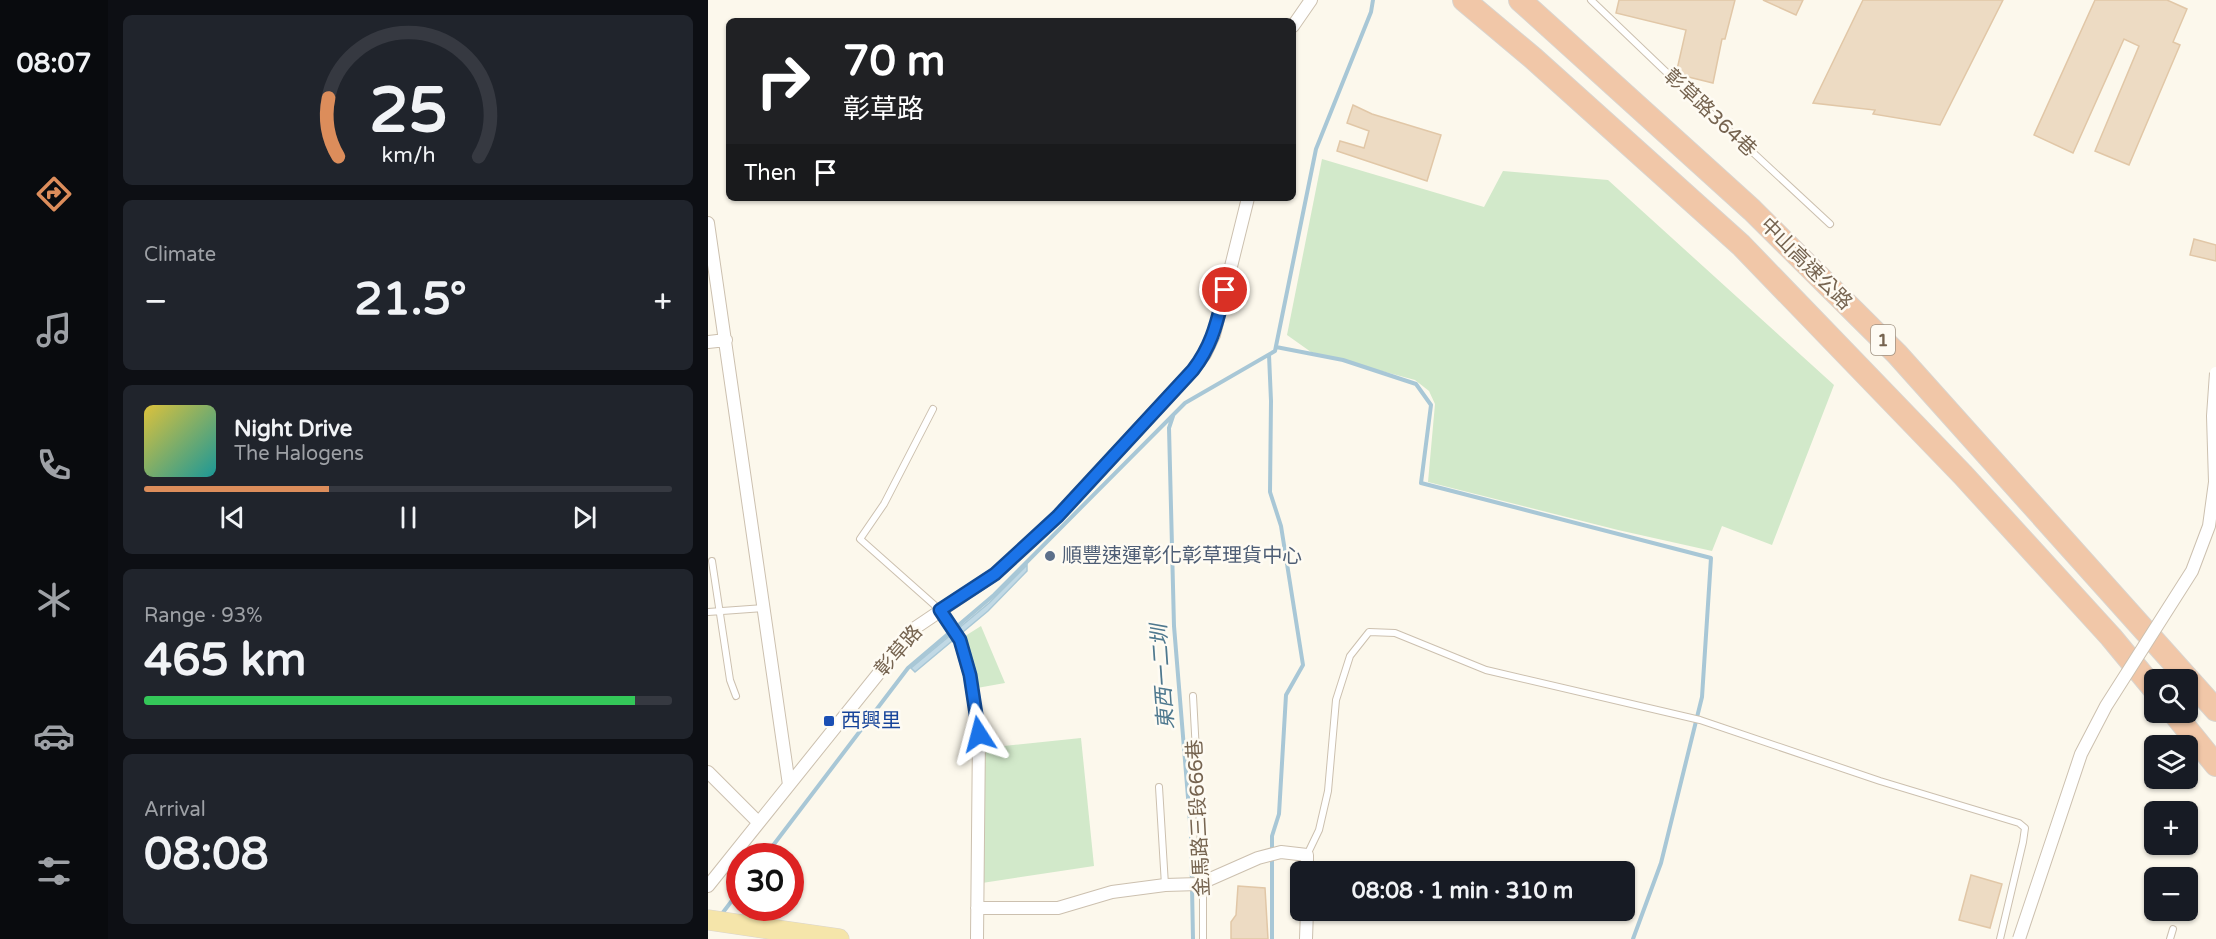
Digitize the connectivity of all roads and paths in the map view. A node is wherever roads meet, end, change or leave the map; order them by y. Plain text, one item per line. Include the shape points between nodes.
1 (1300, 0) edge
2 (1311, 0) edge
3 (1464, 0) edge
4 (1520, 0) edge
5 (1591, 0) edge
6 (1295, 18) edge
7 (1296, 21) edge
8 (1247, 201) edge
9 (708, 224) edge
10 (1830, 224) dead end
11 (726, 340) junction
12 (708, 342) edge
13 (2216, 373) edge
14 (933, 409) dead end
15 (712, 561) dead end
16 (764, 608) junction
17 (940, 610) junction
18 (708, 612) edge
19 (719, 612) junction
20 (2144, 677) edge
21 (736, 696) dead end
22 (1193, 696) dead end
23 (2216, 710) edge
24 (2182, 723) edge
25 (2216, 765) edge
26 (708, 772) edge
27 (789, 785) junction
28 (1159, 787) dead end
29 (758, 822) junction
30 (1307, 855) junction
31 (1307, 861) edge
32 (1201, 883) junction
33 (1165, 885) junction
34 (708, 886) edge
35 (977, 908) junction
36 (708, 920) edge
37 (1307, 921) edge
38 (2173, 929) dead end
39 (839, 939) edge
40 (977, 939) edge
41 (1203, 939) edge
42 (1306, 939) edge
43 (2000, 939) edge
44 (2019, 939) edge
45 (2170, 939) edge

1 - 6 street
2 - 7 street
3 - 20 highway, 中山高速公路 / 1 via 1742,245 1963,475
4 - 23 highway, 中山高速公路 / 1 via 1752,210 1897,354
5 - 10 lane, 彰草路364巷
8 - 17 street, 彰草路 via 1206,354 1058,516 995,574
9 - 11 street
11 - 12 street
11 - 16 street
13 - 44 street, bridge via 2215,482 2209,526 2192,571 2106,706 2081,754
14 - 17 lane via 884,504 860,539
15 - 19 lane
16 - 19 lane
16 - 27 street
17 - 27 street, 彰草路 via 915,628
17 - 35 street via 958,636 970,675 979,734
18 - 19 lane
19 - 21 lane
22 - 32 lane, 金馬路三段666巷
24 - 25 highway
26 - 29 street
27 - 29 street, 彰草路
28 - 33 lane
29 - 34 street, 彰草路
30 - 31 street
30 - 32 street via 1281,852 1264,856
30 - 43 lane via 1319,830 1328,791 1336,700 1350,656 1369,632 1395,633 1486,670 1700,720 2019,823 2025,828 2023,842
32 - 33 street
32 - 41 lane, 金馬路三段666巷
33 - 35 street via 1112,892 1058,908
35 - 40 street
36 - 39 main road
37 - 42 street
38 - 45 lane

